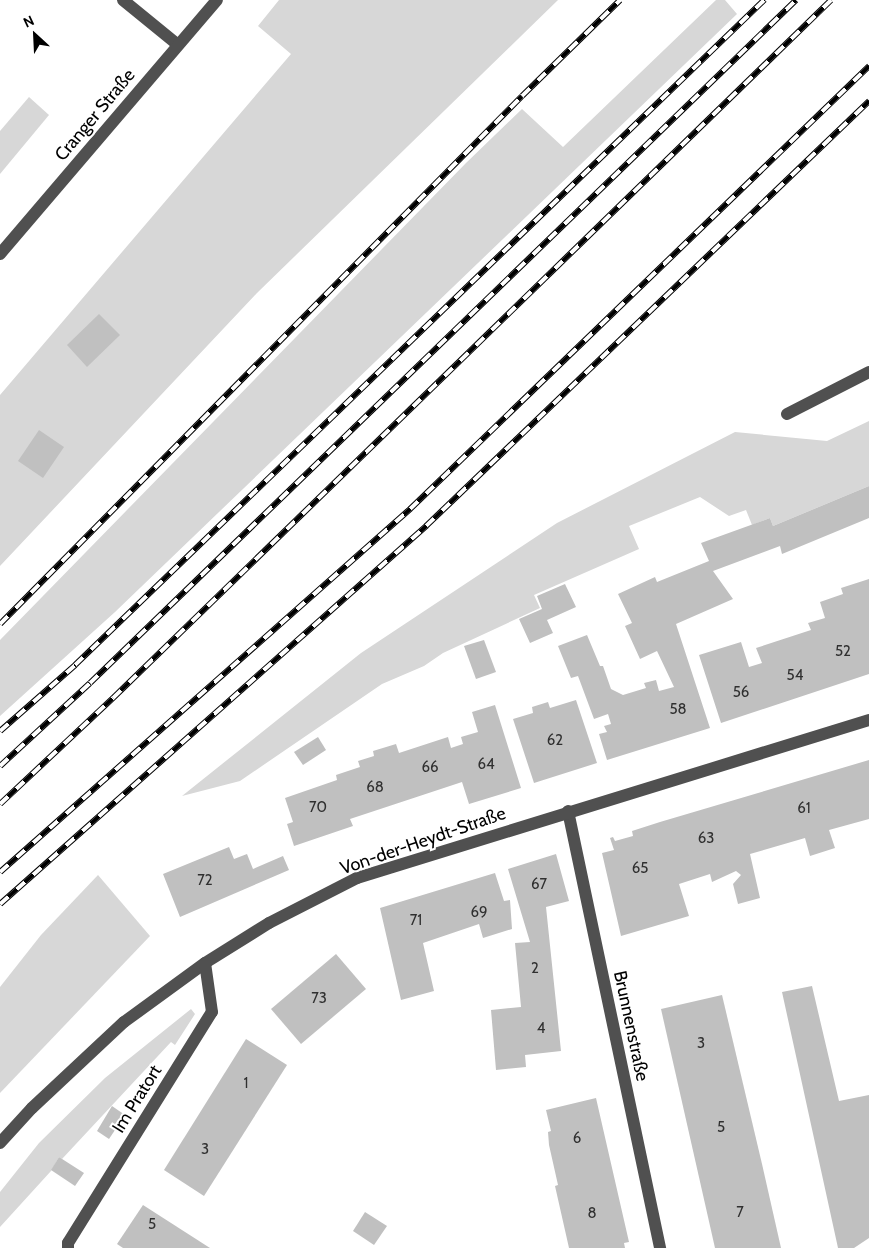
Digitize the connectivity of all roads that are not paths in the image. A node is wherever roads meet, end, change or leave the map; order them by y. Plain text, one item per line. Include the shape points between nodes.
1 (123, 0) edge
2 (217, 0) edge
3 (178, 45) junction
4 (0, 254) edge
5 (869, 372) edge
6 (787, 414) dead end
7 (869, 720) edge
8 (568, 811) junction
9 (204, 963) junction
10 (0, 1143) edge
11 (68, 1248) edge
12 (660, 1248) edge

1 - 3 street
2 - 3 street, Cranger Straße
3 - 4 street, Cranger Straße
5 - 6 street
7 - 8 street, Von-der-Heydt-Straße
8 - 9 street, Von-der-Heydt-Straße via 358,878 269,923
8 - 12 street, Brunnenstraße
9 - 10 street, Von-der-Heydt-Straße via 124,1022 32,1108
9 - 11 street, Im Pratort via 212,1012 68,1243

